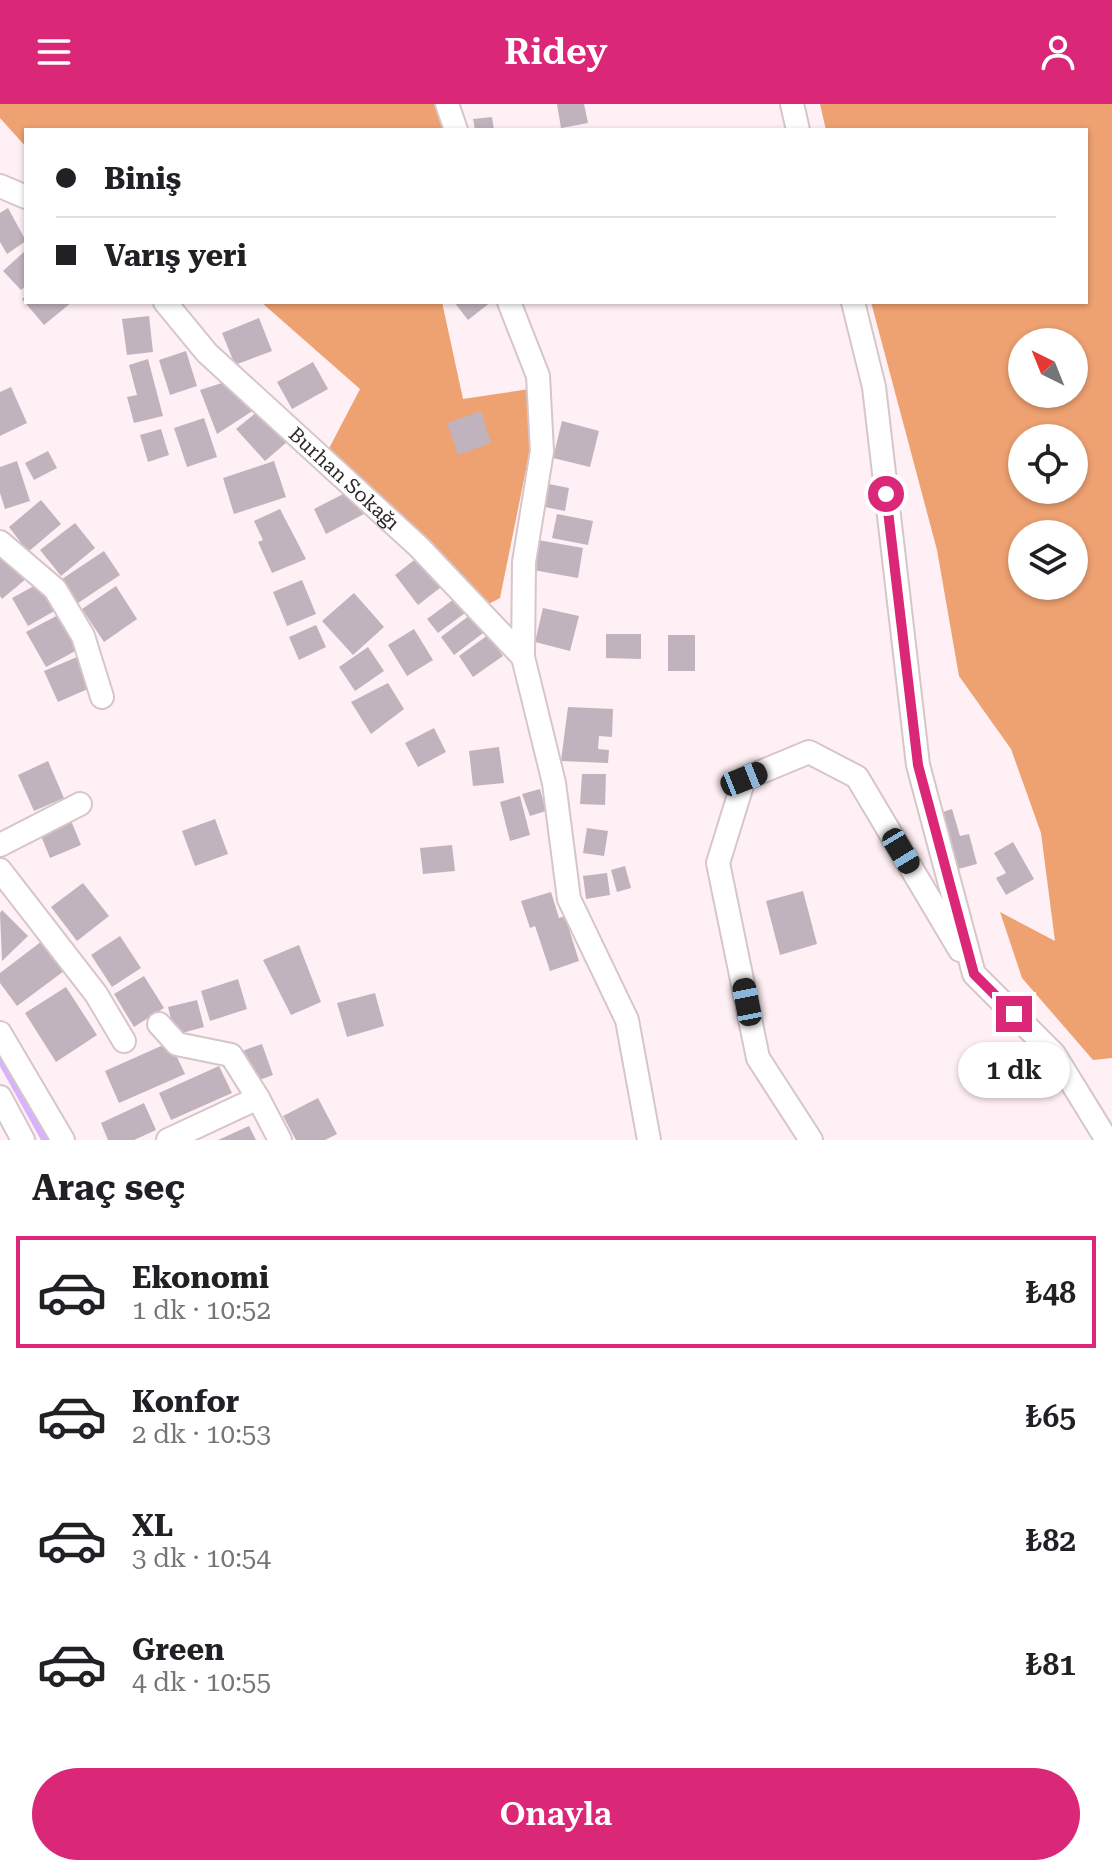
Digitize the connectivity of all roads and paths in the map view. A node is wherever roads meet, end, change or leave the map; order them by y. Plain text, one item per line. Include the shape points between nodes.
1 (447, 104) edge
2 (792, 104) edge
3 (455, 128) edge
4 (798, 128) edge
5 (0, 186) edge
6 (24, 196) edge
7 (167, 304) edge
8 (510, 304) edge
9 (853, 304) edge
10 (0, 542) edge
11 (523, 657) junction
12 (102, 697) dead end
13 (80, 804) dead end
14 (0, 845) edge
15 (0, 870) edge
16 (974, 974) junction
17 (159, 1024) dead end
18 (0, 1033) edge
19 (124, 1041) dead end
20 (0, 1097) edge
21 (258, 1098) junction
22 (23, 1140) edge
23 (63, 1140) edge
24 (168, 1140) edge
25 (280, 1140) edge
26 (649, 1140) edge
27 (811, 1140) edge
28 (1107, 1140) edge

1 - 3 street
2 - 4 street
5 - 6 street
7 - 11 street, Burhan Sokağı via 207,353 419,547
8 - 11 street via 538,376 542,451 524,562
9 - 16 street via 874,387 918,765
10 - 12 street via 55,589 83,636
11 - 26 street via 554,783 569,899 627,1020
13 - 14 street
15 - 19 street via 96,994
16 - 27 street via 857,777 809,752 744,779 718,863 758,1058
16 - 28 street via 1054,1054
17 - 21 street via 177,1044 231,1055
18 - 23 street
20 - 22 street
21 - 24 street
21 - 25 street

